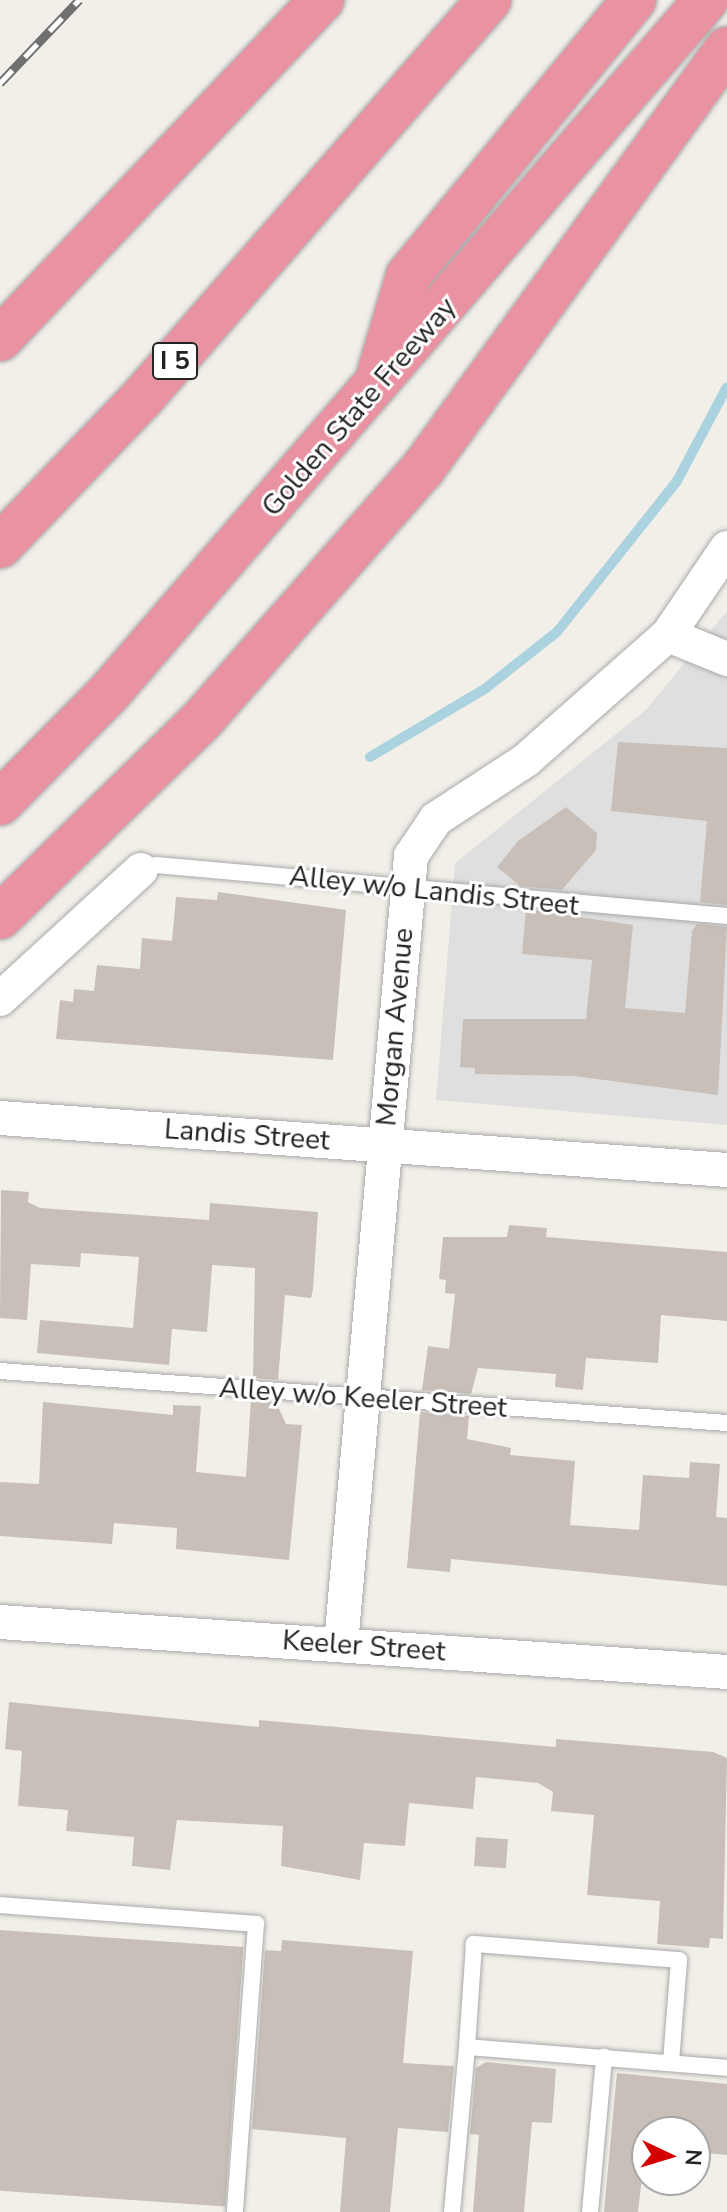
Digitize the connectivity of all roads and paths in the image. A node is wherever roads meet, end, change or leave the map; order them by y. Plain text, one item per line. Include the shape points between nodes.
1 (322, 0) edge
2 (489, 0) edge
3 (634, 0) edge
4 (706, 0) edge
5 (727, 49) edge
6 (0, 339) edge
7 (375, 388) junction
8 (0, 546) edge
9 (727, 548) edge
10 (668, 635) junction
11 (727, 659) edge
12 (0, 803) edge
13 (141, 870) joint
14 (407, 889) junction
15 (727, 916) edge
16 (0, 917) edge
17 (0, 999) edge
18 (2, 1115) edge
19 (385, 1146) junction
20 (727, 1170) edge
21 (0, 1371) edge
22 (362, 1398) junction
23 (727, 1423) edge
24 (0, 1622) edge
25 (341, 1644) junction
26 (727, 1672) edge
27 (0, 1905) edge
28 (467, 2047) junction
29 (604, 2057) junction
30 (671, 2062) junction
31 (727, 2068) edge
32 (235, 2212) edge
33 (452, 2212) edge
34 (590, 2212) edge

1 - 6 highway
2 - 8 highway, I 5 via 142,398
3 - 7 highway via 408,276
4 - 7 highway, Golden State Freeway
5 - 16 highway via 422,470 202,720
7 - 12 highway, Golden State Freeway via 108,694
9 - 10 street, Morgan Avenue
10 - 11 street
10 - 14 street, Morgan Avenue via 526,760 421,834
13 - 14 lane, Alley w/o Landis Street via 156,865
13 - 17 street
14 - 15 lane, Alley w/o Landis Street
14 - 19 street, Morgan Avenue
18 - 19 street, Landis Street
19 - 20 street, Landis Street
19 - 22 street, Morgan Avenue
21 - 22 lane, Alley w/o Keeler Street
22 - 23 lane, Alley w/o Keeler Street
22 - 25 street, Morgan Avenue
24 - 25 street, Keeler Street
25 - 26 street, Keeler Street
27 - 32 lane via 256,1924
28 - 29 lane
28 - 30 lane via 474,1944 679,1960
28 - 33 lane
29 - 30 lane
29 - 34 lane
30 - 31 lane

